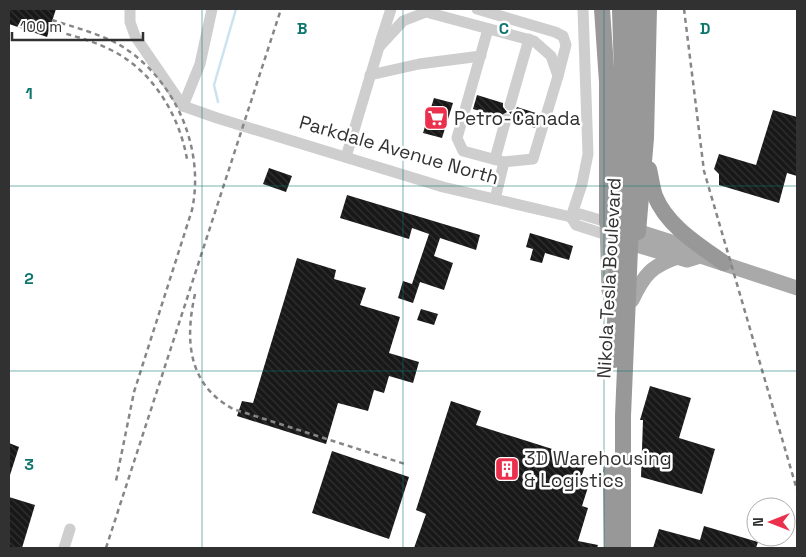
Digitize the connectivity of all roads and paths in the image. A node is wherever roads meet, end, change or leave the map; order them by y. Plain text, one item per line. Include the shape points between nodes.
1 (130, 9) edge
2 (212, 9) edge
3 (391, 9) edge
4 (477, 9) edge
5 (584, 9) edge
6 (602, 9) edge
7 (632, 9) edge
8 (488, 29) junction
9 (529, 40) junction
10 (378, 47) junction
11 (481, 56) junction
12 (370, 75) junction
13 (558, 76) junction
14 (510, 105) dead end
15 (183, 106) junction
16 (506, 119) dead end
17 (646, 138) junction
18 (346, 157) junction
19 (499, 161) junction
20 (495, 199) junction
21 (571, 217) junction
22 (622, 233) junction
23 (700, 256) junction
24 (678, 258) junction
25 (724, 264) junction
26 (797, 288) edge
27 (632, 300) junction
28 (628, 348) junction
29 (619, 379) junction
30 (70, 529) dead end
31 (64, 548) edge
32 (612, 548) edge
33 (619, 548) edge
34 (623, 548) edge

1 - 15 street via 135,36
2 - 15 street via 200,64
3 - 10 street
4 - 13 street via 564,36 566,44
5 - 21 street via 588,154
6 - 22 highway via 608,156
7 - 17 highway
7 - 32 highway, Nikola Tesla Boulevard, bridge via 622,74 614,305
7 - 34 highway, Nikola Tesla Boulevard, bridge via 637,81 623,416
8 - 9 street
8 - 10 street via 426,12 403,21
8 - 11 street
9 - 13 street via 551,56
9 - 14 street
10 - 12 street
11 - 12 street via 419,64
11 - 19 street via 458,138 464,151
12 - 18 street
13 - 19 street via 533,159
15 - 18 street, Parkdale Avenue North
16 - 19 street
17 - 22 highway
17 - 25 highway via 654,194 662,210
18 - 20 street, Parkdale Avenue North via 443,187
19 - 20 street
20 - 21 street, Parkdale Avenue North
21 - 22 street, Parkdale Avenue North via 580,214
22 - 23 main road, Parkdale Avenue North via 690,248
22 - 24 main road, Parkdale Avenue North
22 - 27 main road
22 - 28 main road
22 - 29 main road via 611,347
23 - 24 main road, Parkdale Avenue North via 687,260
23 - 25 main road, Parkdale Avenue North
24 - 27 main road via 663,262 646,274
25 - 26 main road, Parkdale Avenue North
27 - 28 main road
28 - 29 main road
29 - 33 main road
30 - 31 street

